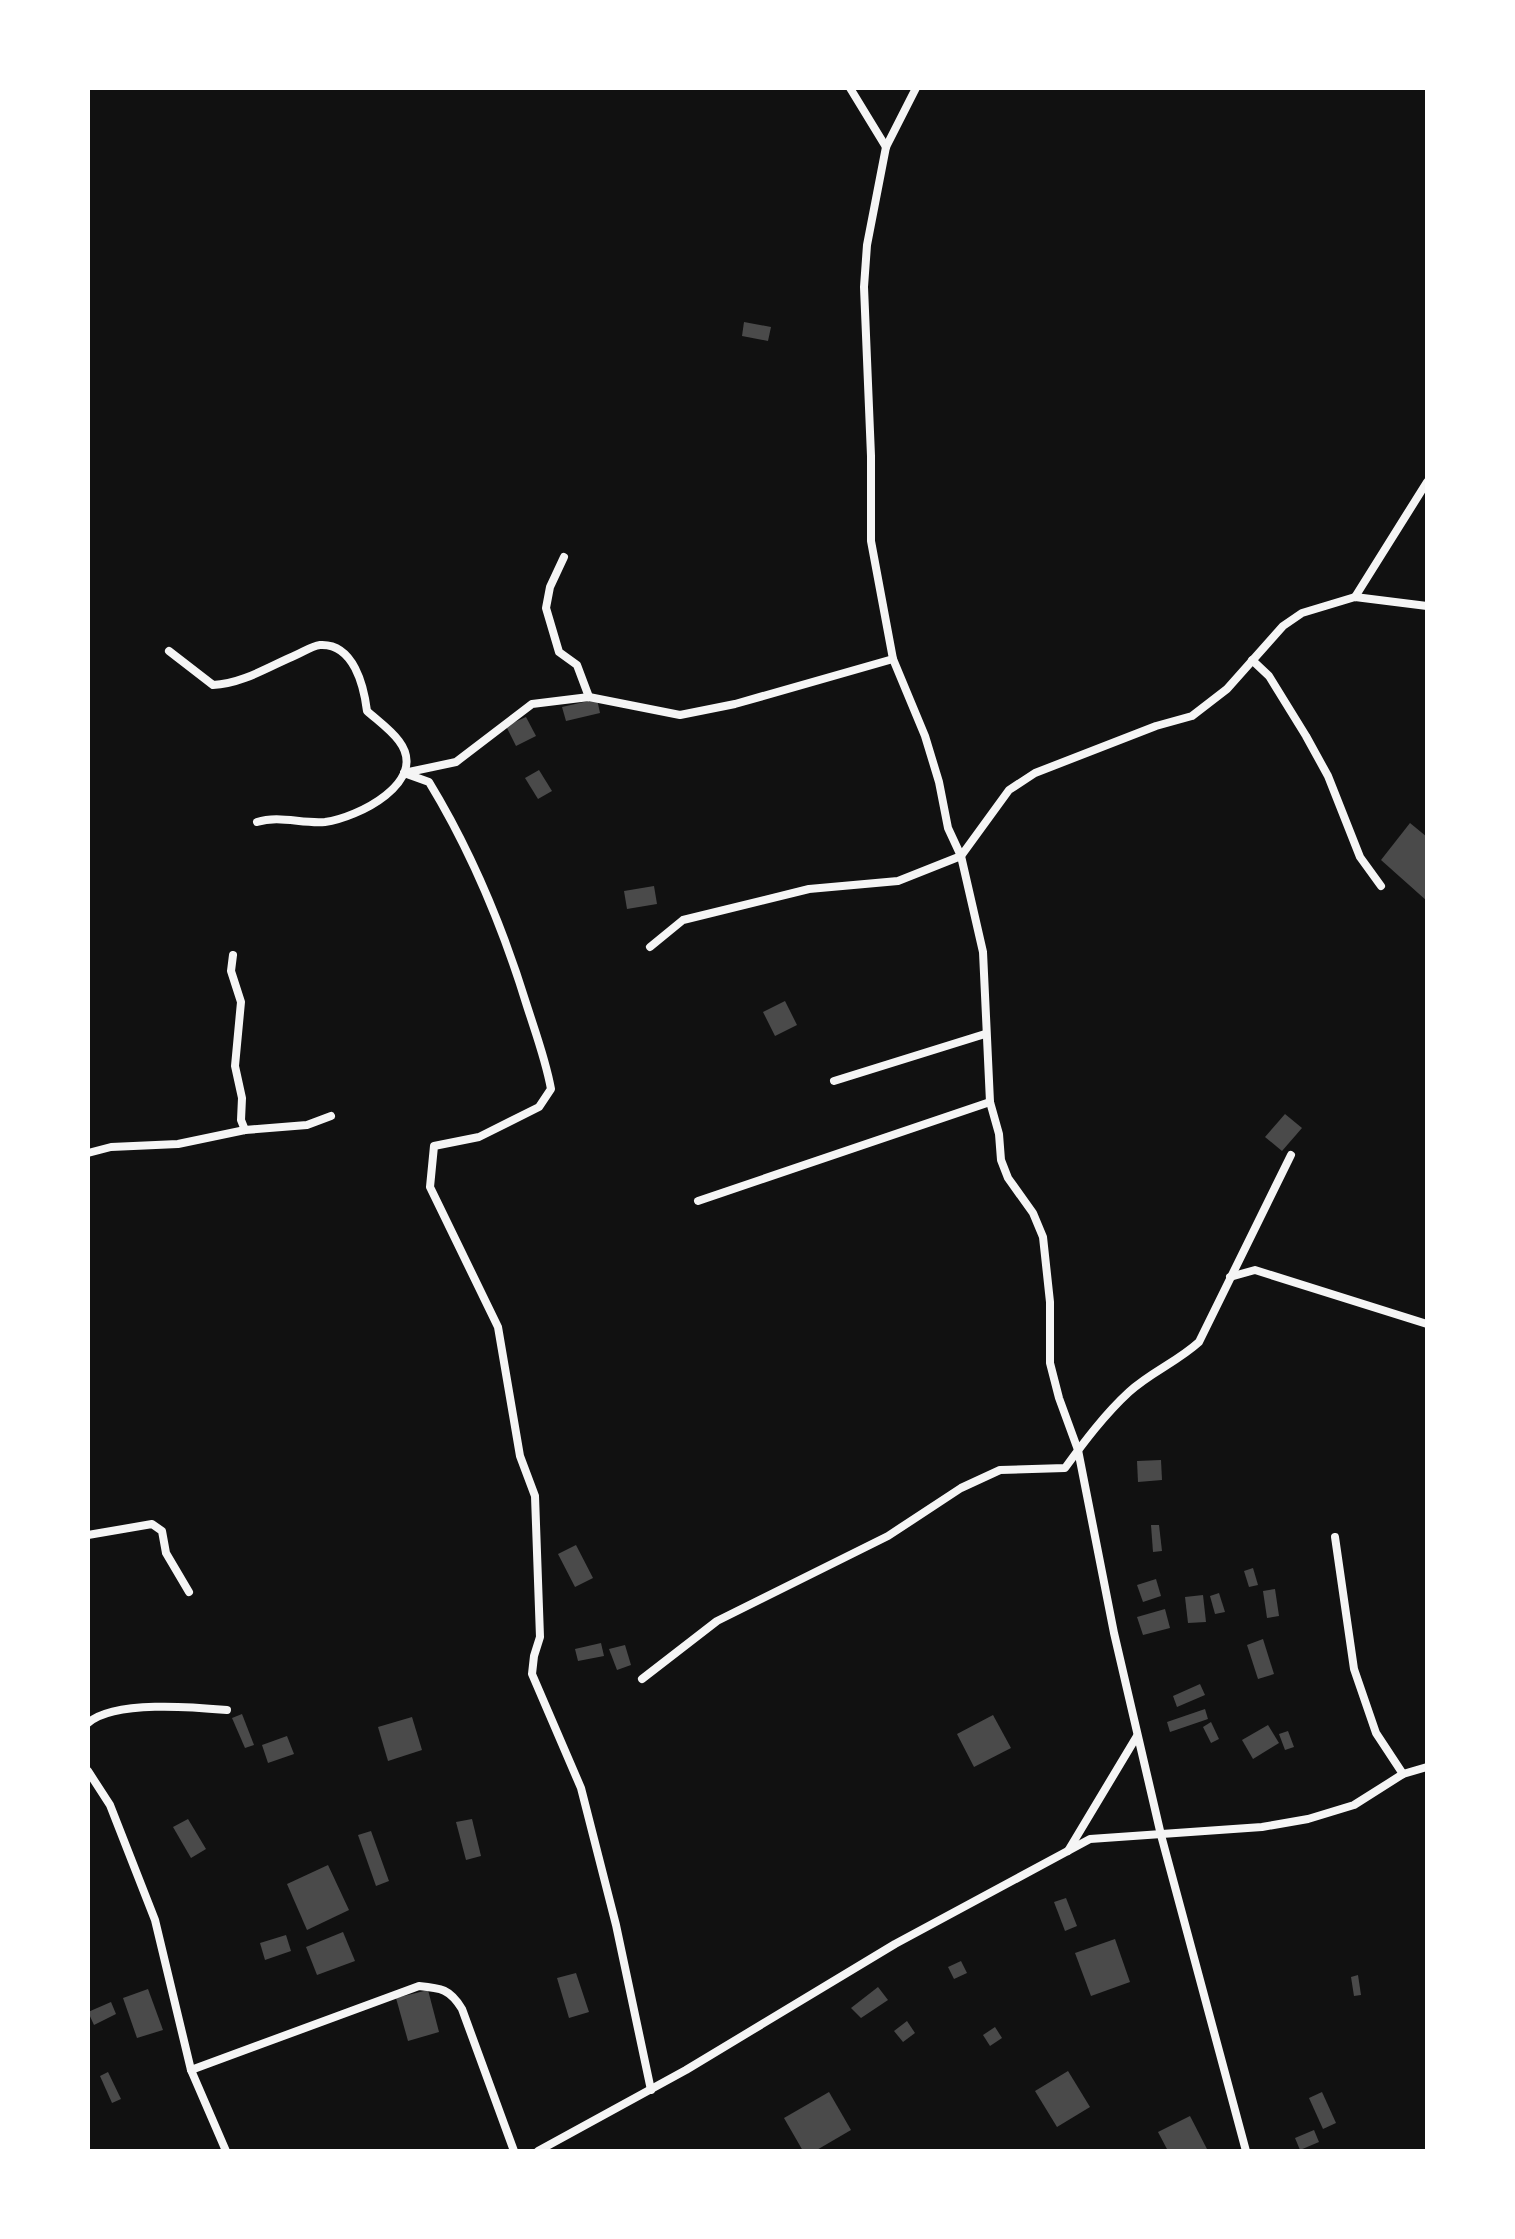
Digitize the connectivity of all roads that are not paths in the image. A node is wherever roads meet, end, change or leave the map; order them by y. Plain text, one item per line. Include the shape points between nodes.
1 (850, 88) edge
2 (916, 88) edge
3 (886, 147) junction
4 (1427, 482) edge
5 (564, 557) dead end
6 (1355, 597) junction
7 (1427, 606) edge
8 (169, 651) dead end
9 (893, 659) junction
10 (1252, 660) junction
11 (589, 697) junction
12 (404, 773) junction
13 (257, 822) dead end
14 (961, 856) junction
15 (1381, 886) dead end
16 (650, 947) dead end
17 (233, 955) dead end
18 (985, 1034) junction
19 (834, 1081) dead end
20 (990, 1102) junction
21 (331, 1116) dead end
22 (245, 1130) junction
23 (88, 1153) edge
24 (1291, 1155) dead end
25 (698, 1201) dead end
26 (1230, 1277) junction
27 (1427, 1324) edge
28 (1078, 1450) junction
29 (88, 1535) edge
30 (1335, 1537) dead end
31 (189, 1592) dead end
32 (642, 1679) dead end
33 (227, 1710) dead end
34 (88, 1723) edge
35 (1138, 1735) junction
36 (1427, 1767) edge
37 (88, 1771) edge
38 (1403, 1774) junction
39 (1161, 1835) junction
40 (1068, 1851) junction
41 (191, 2070) junction
42 (651, 2090) junction
43 (226, 2151) edge
44 (514, 2151) edge
45 (538, 2151) edge
46 (1246, 2151) edge

1 - 3 street
2 - 3 street
3 - 9 street via 864,287 871,541
4 - 6 street
5 - 11 street via 546,608 559,652 577,665
6 - 7 street
6 - 10 street via 1302,613
8 - 12 street via 213,685 257,673 310,648 332,648 357,669 367,711 400,742
9 - 11 street via 680,715
9 - 14 street via 925,736 948,828
10 - 14 street via 1227,689 1192,716 1035,773 1009,790
10 - 15 street via 1269,676 1306,736 1360,857
11 - 12 street via 532,704 456,762
12 - 13 street via 392,792 344,818
12 - 42 street via 429,782 458,829 514,964 549,1078 551,1089 539,1107 479,1137 434,1146 430,1187 498,1327 520,1456 535,1496 540,1637 532,1674 581,1788
14 - 16 street via 898,881 809,889 683,920
14 - 18 street via 983,952
17 - 22 street via 231,971 241,1002 235,1066
18 - 19 street
18 - 20 street
20 - 25 street
20 - 28 street via 1008,1178 1043,1237 1050,1363
21 - 22 street via 307,1125
22 - 23 street via 178,1144
24 - 26 street
26 - 27 street via 1255,1270
26 - 28 street via 1199,1342 1127,1393
28 - 32 street via 1065,1468 1000,1470 961,1488 888,1536 717,1621
28 - 35 street
29 - 31 street via 152,1524 162,1531 166,1553
30 - 38 street via 1354,1669 1376,1733
33 - 34 street via 138,1708
35 - 39 street
35 - 40 street
36 - 38 street
37 - 41 street via 110,1805 155,1920
38 - 39 street via 1354,1805 1308,1819
39 - 40 street via 1090,1839
39 - 46 street
40 - 42 street via 895,1944
41 - 43 street
41 - 44 street via 419,1986 441,1988 452,1993 462,2009
42 - 45 street

